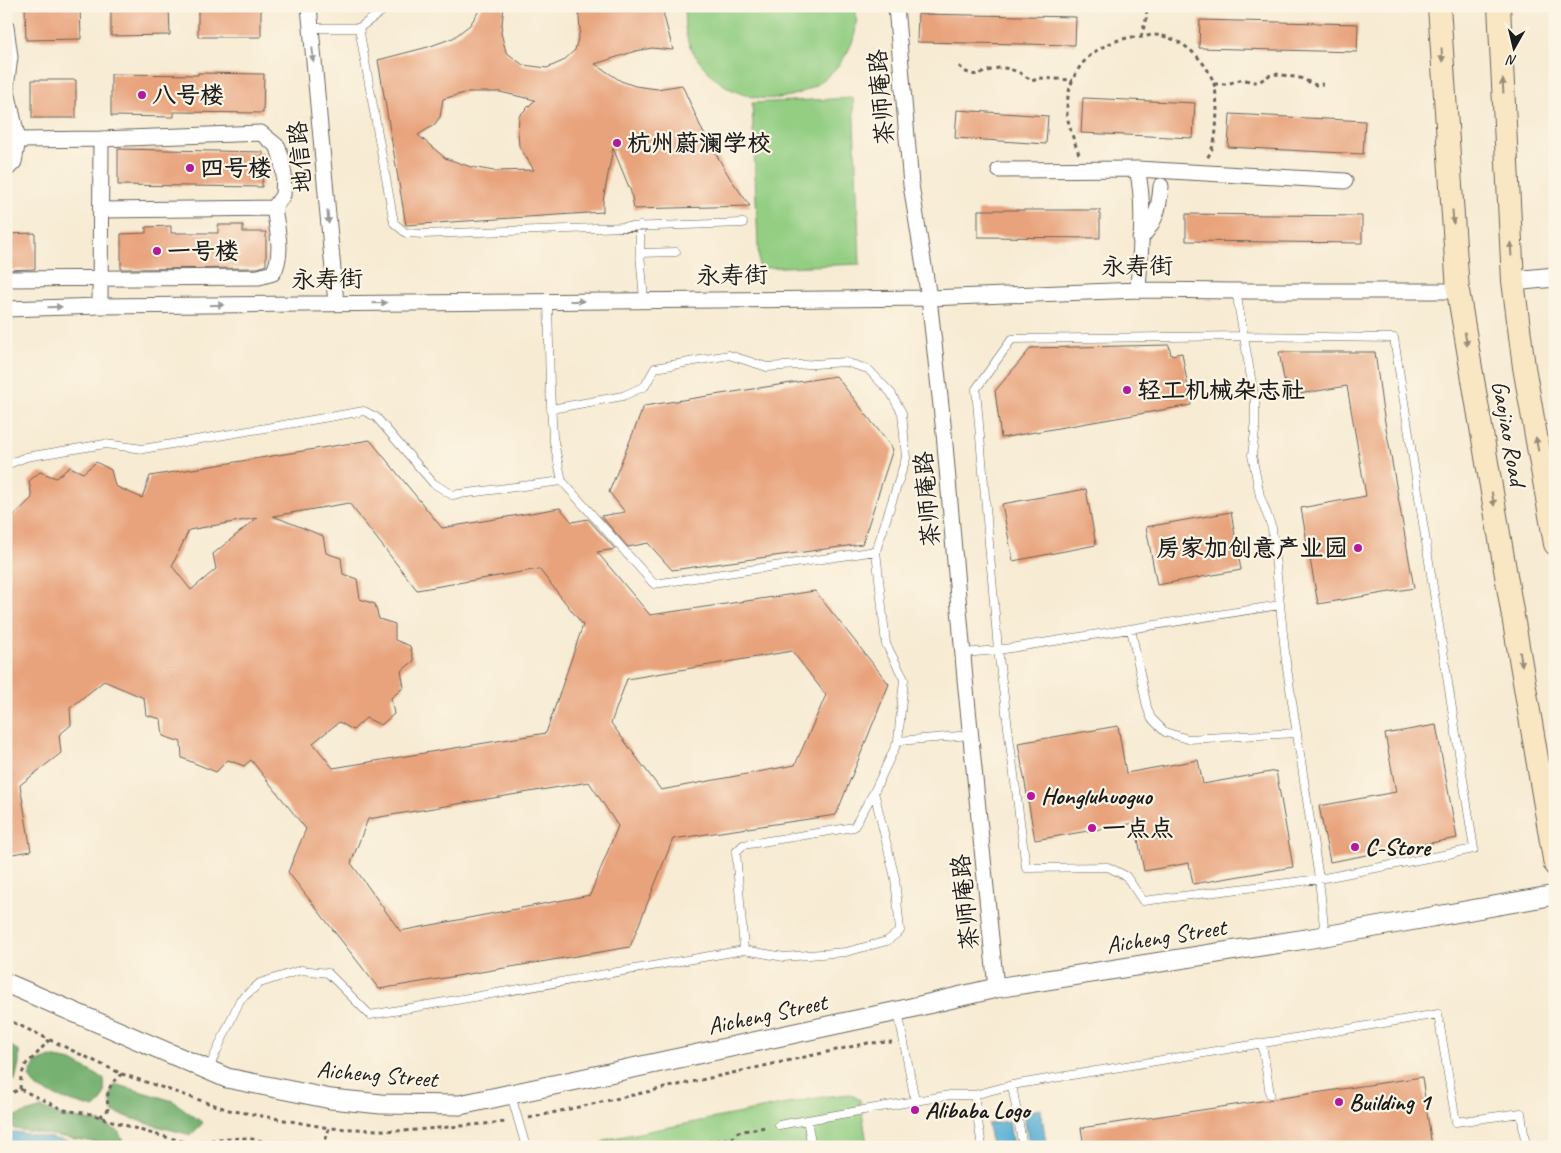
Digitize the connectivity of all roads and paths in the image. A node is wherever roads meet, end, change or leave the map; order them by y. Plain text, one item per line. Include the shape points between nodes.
1 (309, 6) edge
2 (389, 6) edge
3 (896, 6) edge
4 (1146, 6) edge
5 (1173, 6) edge
6 (1182, 6) edge
7 (1439, 6) edge
8 (1499, 6) edge
9 (6, 27) edge
10 (311, 28) junction
11 (359, 28) junction
12 (1141, 37) junction
13 (959, 66) dead end
14 (1073, 80) junction
15 (1214, 84) junction
16 (1323, 84) dead end
17 (101, 139) junction
18 (18, 140) junction
19 (1137, 169) junction
20 (6, 170) edge
21 (999, 170) dead end
22 (1090, 170) junction
23 (1196, 172) junction
24 (1345, 181) dead end
25 (1161, 186) dead end
26 (274, 208) junction
27 (101, 210) junction
28 (743, 223) dead end
29 (640, 226) junction
30 (1140, 239) junction
31 (676, 252) dead end
32 (640, 253) junction
33 (1555, 277) edge
34 (6, 279) edge
35 (100, 280) junction
36 (1513, 281) junction
37 (1138, 290) junction
38 (1236, 291) junction
39 (1458, 291) junction
40 (929, 298) junction
41 (644, 300) junction
42 (548, 301) junction
43 (336, 304) junction
44 (100, 306) junction
45 (6, 308) edge
46 (1244, 336) junction
47 (551, 408) junction
48 (6, 464) edge
49 (562, 481) junction
50 (1555, 544) edge
51 (876, 551) junction
52 (1280, 604) junction
53 (1130, 629) junction
54 (998, 650) junction
55 (963, 653) junction
56 (1297, 733) junction
57 (971, 735) junction
58 (898, 741) junction
59 (874, 792) junction
60 (1555, 865) edge
61 (1320, 879) junction
62 (1555, 895) edge
63 (1325, 936) junction
64 (744, 950) junction
65 (6, 983) edge
66 (996, 988) junction
67 (898, 1011) junction
68 (6, 1019) edge
69 (49, 1040) junction
70 (903, 1042) junction
71 (1262, 1044) junction
72 (208, 1070) junction
73 (122, 1074) junction
74 (1012, 1085) junction
75 (20, 1089) junction
76 (1270, 1094) dead end
77 (511, 1095) junction
78 (974, 1095) junction
79 (6, 1096) edge
80 (915, 1101) junction
81 (100, 1117) junction
82 (519, 1120) junction
83 (807, 1120) junction
84 (779, 1125) dead end
85 (329, 1128) junction
86 (766, 1128) dead end
87 (695, 1146) edge
88 (293, 1147) edge
89 (322, 1147) edge
90 (526, 1147) edge
91 (812, 1147) edge
92 (982, 1147) edge
93 (1023, 1147) edge
94 (1526, 1147) edge

1 - 10 street, 地信路
2 - 11 lane
3 - 40 street, 茶师庵路 via 911,185
4 - 12 path via 1147,16
5 - 6 path
7 -> 39 main road, Gaojiao Road
36 -> 8 main road, Gaojiao Road
9 - 18 street via 10,57 6,87
10 - 11 lane
10 -> 43 street, 地信路
11 - 29 lane via 394,223 406,233
12 - 14 path via 1128,37 1094,52 1082,62
12 - 15 path via 1153,35 1172,39 1192,51
13 - 14 path via 966,74 979,75 1002,68 1032,81 1040,78
14 - 22 path via 1066,111 1078,152
15 - 16 path via 1243,79 1259,82 1276,74
15 - 23 path via 1217,107 1213,149
17 - 18 street
17 - 26 street via 261,132 278,147 282,157 283,196
17 - 27 street
18 - 20 street via 14,162
19 - 22 street
19 - 23 street
19 - 30 street via 1140,180
21 - 22 street
23 - 24 street
25 - 30 street via 1153,224
26 - 27 street
26 - 35 street via 279,242 278,264 273,273 259,277
27 - 35 street
28 - 29 lane
29 - 32 lane
30 - 37 street
31 - 32 lane
32 - 41 lane
33 - 36 street
34 - 35 street
35 - 44 street
50 -> 36 main road, Gaojiao Road via 1524,366
37 - 38 street, 永寿街
37 - 40 street, 永寿街
38 - 39 street, 永寿街
38 - 46 lane
39 -> 60 main road, Gaojiao Road
40 - 41 street, 永寿街
40 - 55 street, 茶师庵路
42 -> 41 street, 永寿街
43 -> 42 street, 永寿街
42 - 47 lane
44 -> 43 street, 永寿街
45 -> 44 street, 永寿街
46 - 52 lane via 1255,401 1252,455 1260,496 1272,528
46 - 54 lane via 1012,339 976,389
46 - 61 lane via 1394,338 1474,849
47 - 49 lane
47 - 51 lane via 623,396 646,386 655,368 729,355 767,367 845,362 868,369 891,393 902,413 906,458
48 - 49 lane via 26,457 105,444 143,449 364,411 376,417 433,483 452,495
49 - 51 lane via 654,584
51 - 58 lane via 886,644 904,679
52 - 53 lane
52 - 56 lane
53 - 54 lane
53 - 56 lane via 1147,707 1151,718 1165,732 1188,738
54 - 55 lane
54 - 61 lane via 1026,868 1108,867 1126,876 1142,901
55 - 57 street, 茶师庵路
56 - 61 lane
57 - 58 lane
57 - 66 street, 茶师庵路
58 - 59 lane
59 - 64 lane via 854,827 743,845 736,852
59 - 64 lane via 895,878 900,931 887,941 846,952 784,957
61 - 63 lane
62 - 63 street, Aicheng Street
63 - 66 street, Aicheng Street
64 - 72 lane via 370,1015 328,973 301,970 260,983 240,1000
65 - 72 street, Aicheng Street
66 - 67 street, Aicheng Street
67 - 70 lane
67 - 77 street, Aicheng Street
68 - 69 path
69 - 73 path
69 - 75 path via 26,1064
70 - 80 lane
70 - 82 path via 868,1043
71 - 74 lane
71 - 76 lane
71 - 94 lane via 1438,1014 1456,1122 1520,1113
72 - 77 street, Aicheng Street via 227,1078 331,1099 381,1104 460,1105
73 - 81 path via 112,1081 108,1109
73 - 85 path via 229,1110
74 - 78 lane
74 - 93 lane
75 - 79 path
75 - 81 path via 64,1110
77 - 82 lane
78 - 80 lane
78 - 92 lane
80 - 83 lane
81 - 88 path via 193,1144 247,1138
82 - 85 path via 404,1131
82 - 90 lane
83 - 84 lane
83 - 91 lane
85 - 89 path
86 - 87 path via 738,1132 733,1138

